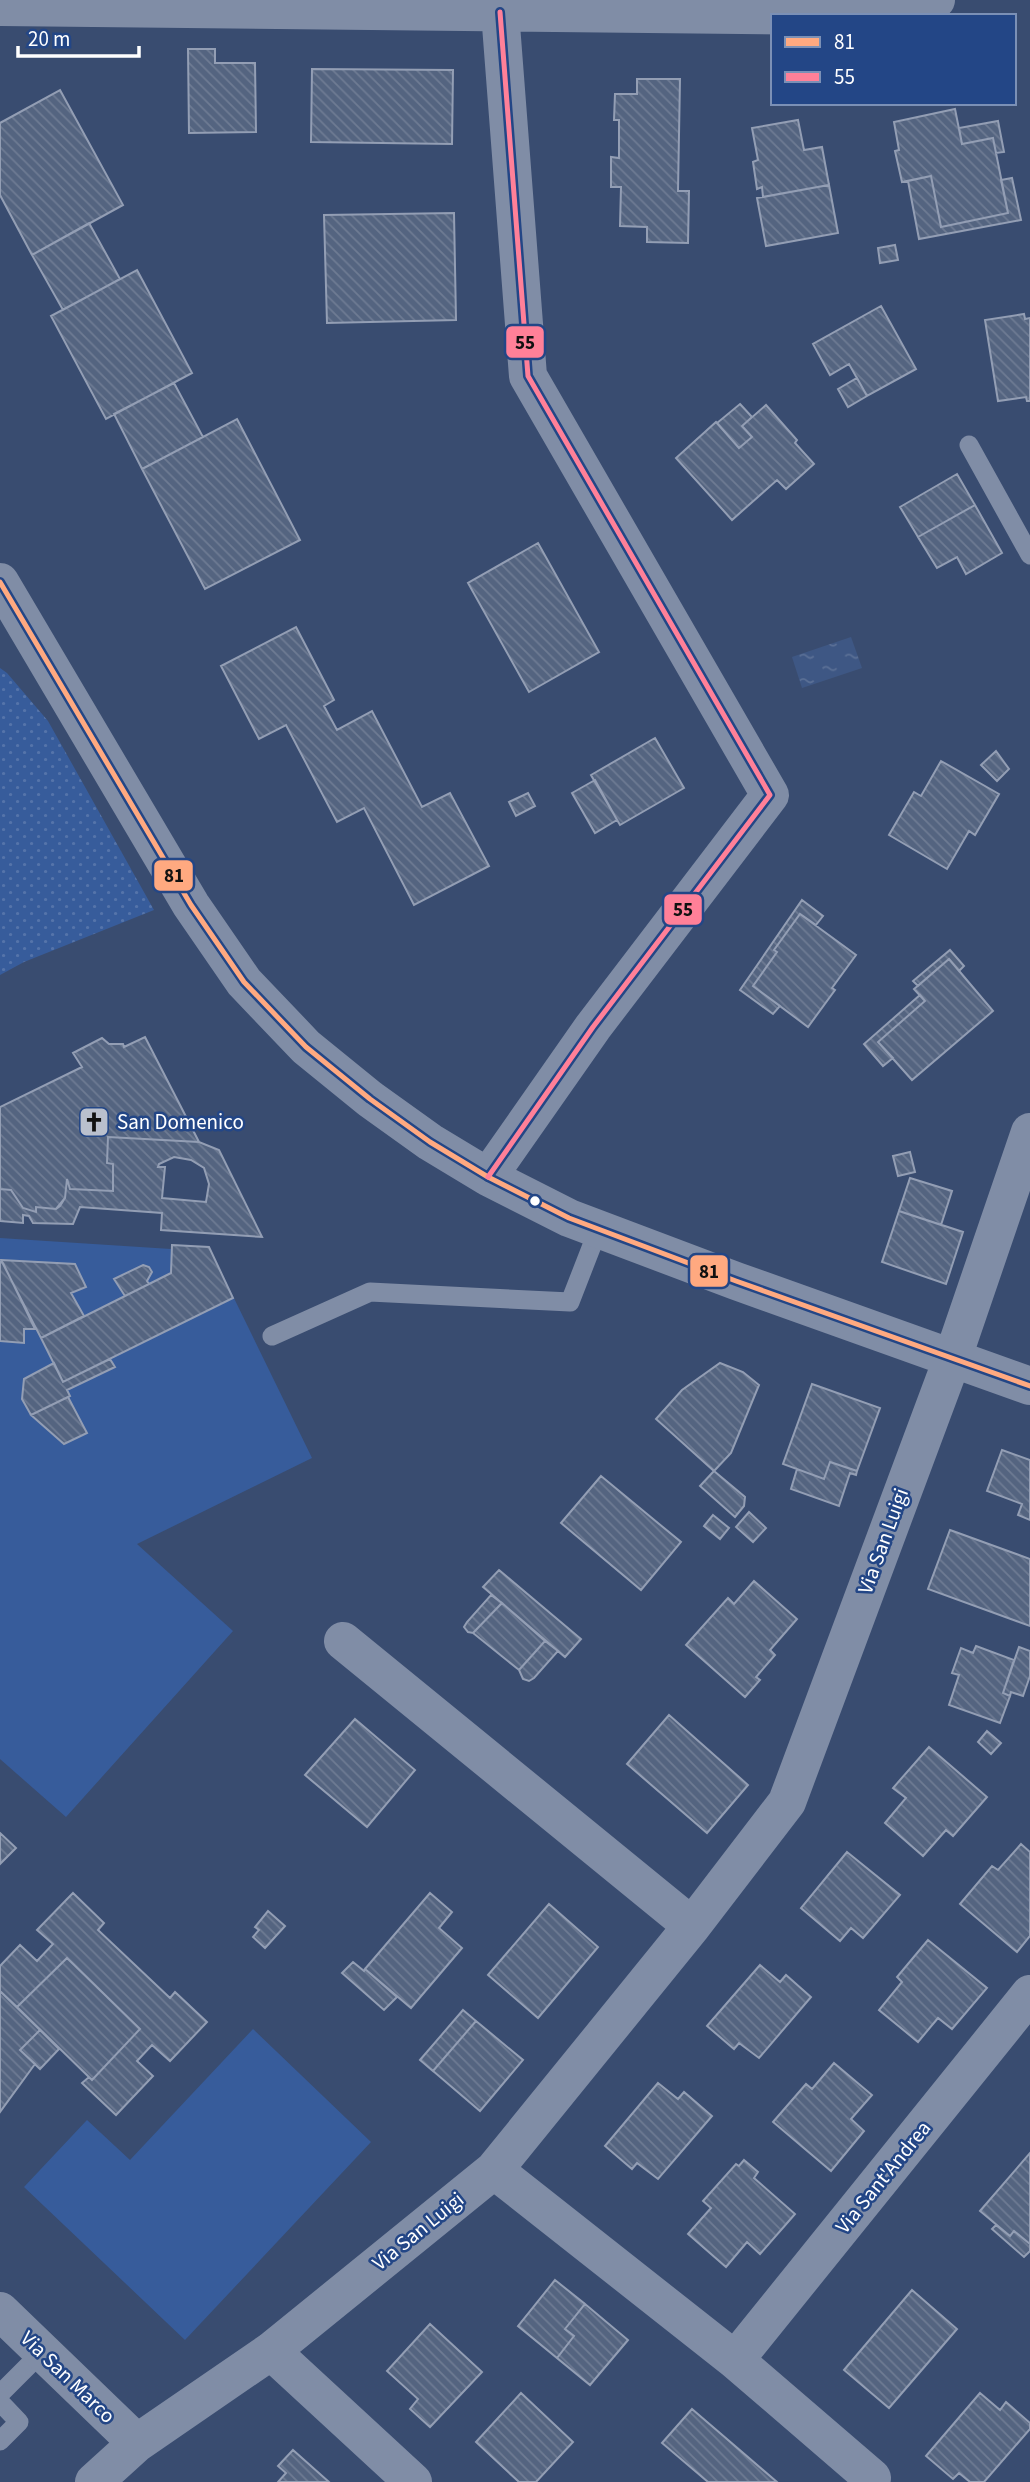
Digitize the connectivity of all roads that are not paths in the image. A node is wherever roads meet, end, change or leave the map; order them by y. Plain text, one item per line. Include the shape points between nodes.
1 (936, 0) edge
2 (146, 4) edge
3 (0, 7) edge
4 (500, 12) junction
5 (858, 14) edge
6 (771, 15) edge
7 (970, 445) dead end
8 (1030, 555) edge
9 (0, 582) edge
10 (1030, 1132) edge
11 (488, 1177) junction
12 (598, 1230) junction
13 (272, 1336) dead end
14 (953, 1357) junction
15 (1030, 1387) edge
16 (343, 1641) dead end
17 (692, 1926) junction
18 (1030, 1994) edge
19 (494, 2170) junction
20 (0, 2311) edge
21 (271, 2351) junction
22 (42, 2352) junction
23 (735, 2360) junction
24 (0, 2394) edge
25 (0, 2402) edge
26 (0, 2441) edge
27 (137, 2443) junction
28 (872, 2478) dead end
29 (94, 2482) edge
30 (413, 2482) edge

1 - 5 street
2 - 3 street
2 - 4 street
4 - 6 street
4 - 11 street via 527,376 770,795 593,1027
7 - 8 lane
9 - 11 street via 191,905 244,982 306,1046 370,1099
10 - 14 street, Via San Luigi
11 - 12 street
12 - 13 lane via 570,1302 370,1292
12 - 14 street
14 - 15 street
14 - 17 street, Via San Luigi via 787,1802
16 - 17 street
17 - 19 street, Via San Luigi
18 - 23 street, Via Sant'Andrea
19 - 21 street, Via San Luigi
19 - 23 street
20 - 22 street, Via San Marco
21 - 27 street, Via San Luigi
21 - 30 street
22 - 24 lane
22 - 27 street, Via San Marco
23 - 28 street
25 - 26 lane via 19,2422
27 - 29 street, Via San Luigi

